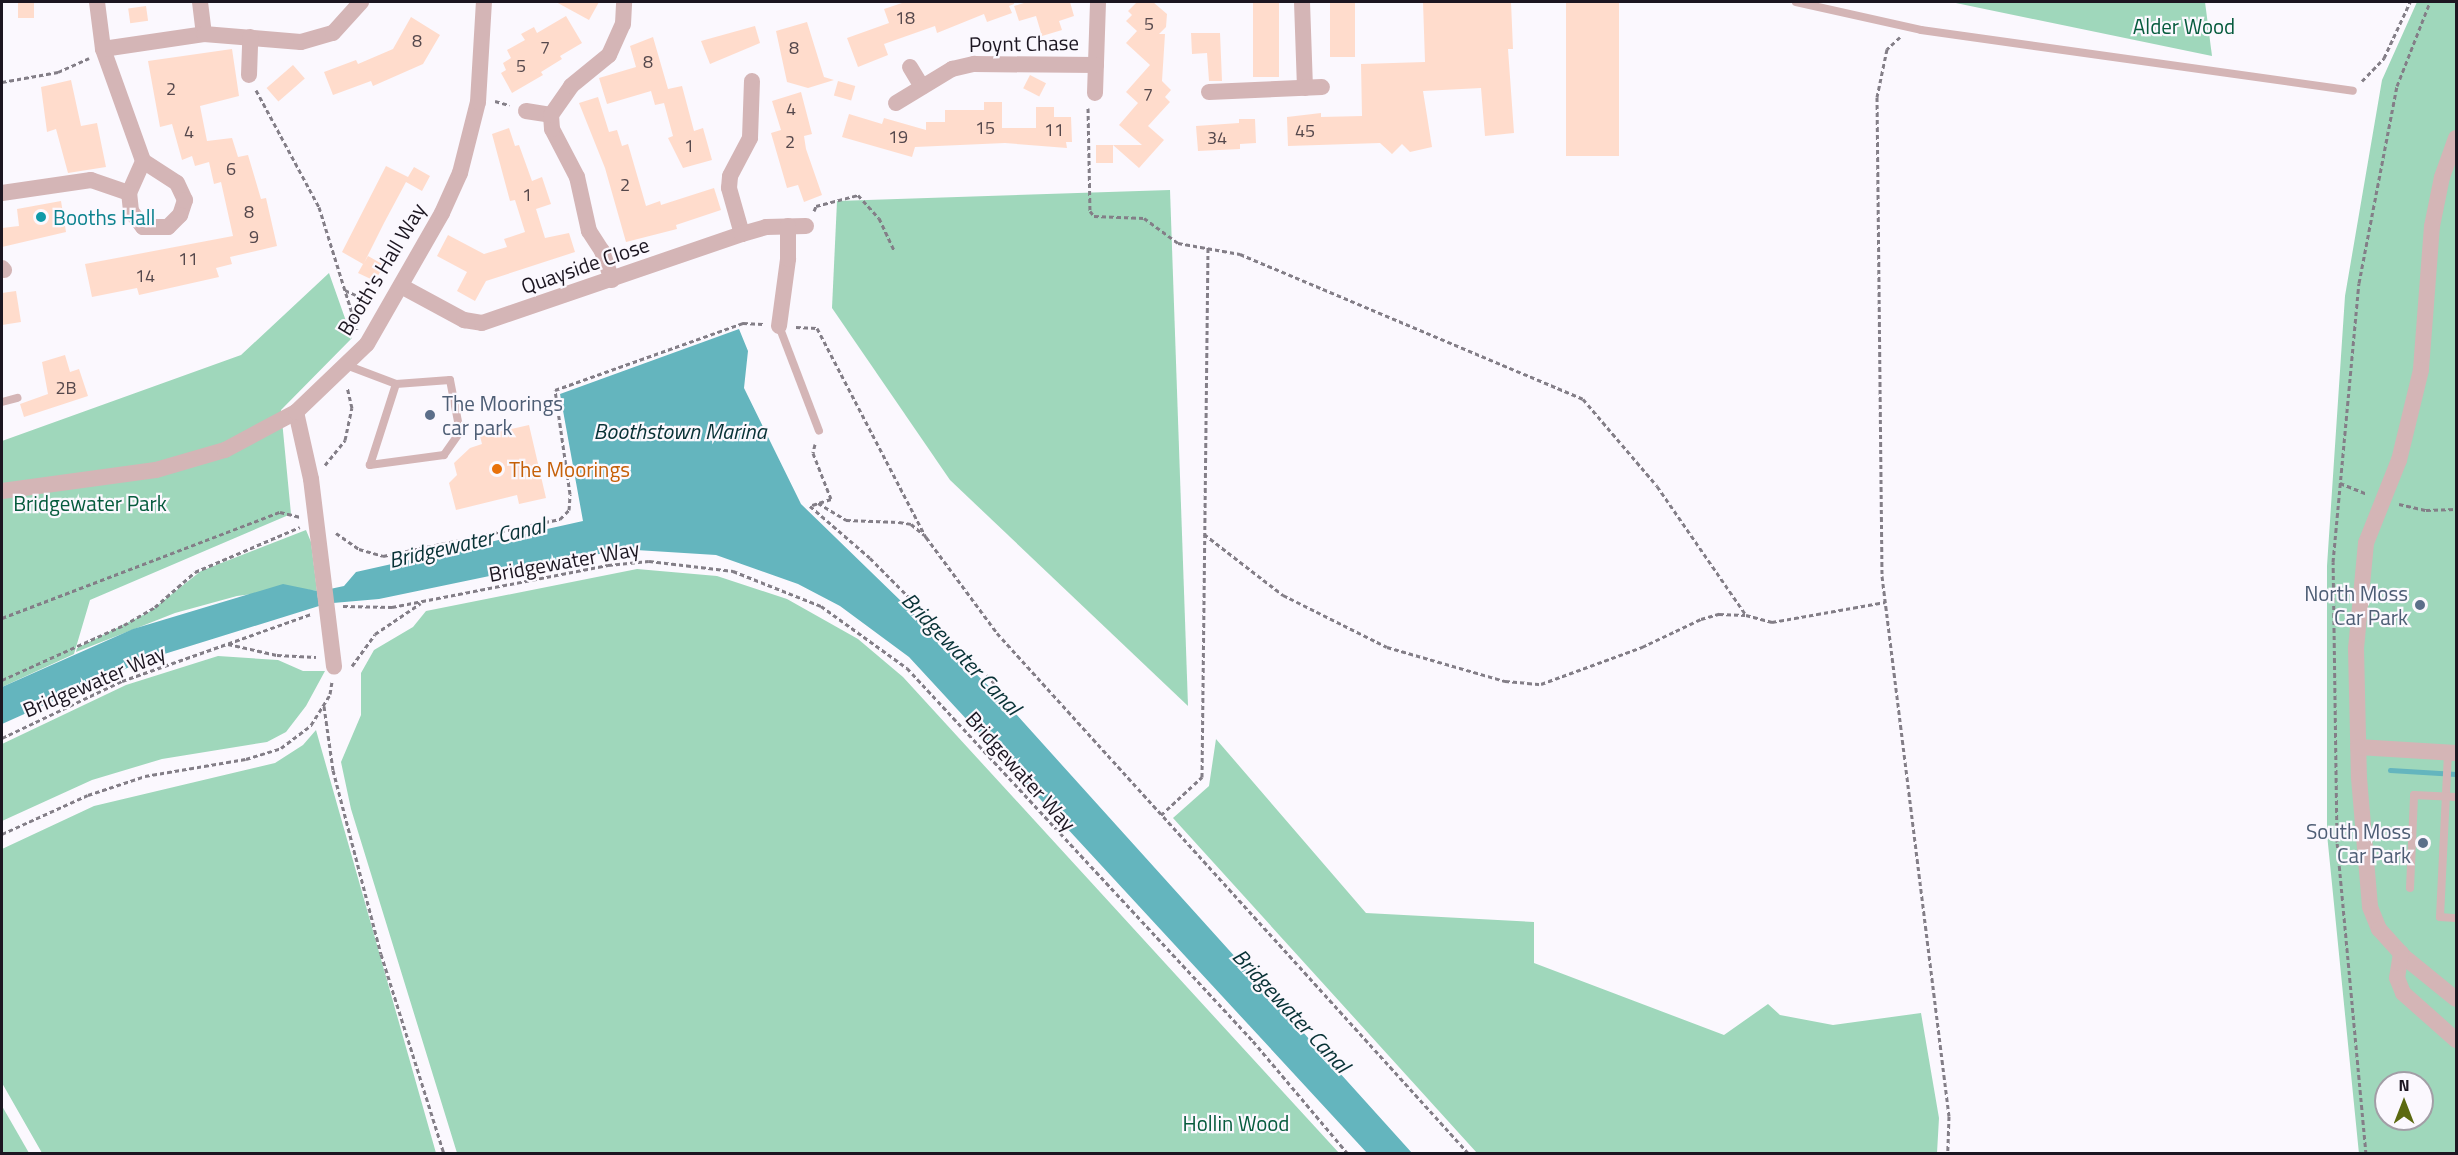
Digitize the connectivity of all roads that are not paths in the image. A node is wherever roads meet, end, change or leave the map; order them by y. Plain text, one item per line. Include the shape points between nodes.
1 (98, 2) edge
2 (200, 2) edge
3 (362, 2) edge
4 (484, 2) edge
5 (624, 2) edge
6 (1098, 2) edge
7 (1302, 2) edge
8 (1796, 2) edge
9 (204, 34) junction
10 (250, 37) junction
11 (103, 49) junction
12 (1096, 65) junction
13 (910, 67) dead end
14 (249, 75) road end
15 (752, 81) dead end
16 (922, 87) junction
17 (2353, 91) road end
18 (1209, 92) dead end
19 (1095, 93) road end
20 (896, 104) dead end
21 (526, 111) road end
22 (551, 115) junction
23 (2457, 138) edge
24 (143, 161) junction
25 (2, 193) edge
26 (129, 193) junction
27 (788, 226) junction
28 (806, 226) road end
29 (742, 234) junction
30 (612, 280) junction
31 (401, 286) junction
32 (779, 326) joint
33 (345, 364) junction
34 (396, 384) junction
35 (16, 398) dead end
36 (2, 402) edge
37 (296, 412) junction
38 (819, 431) road end
39 (2, 491) edge
40 (335, 663) road end
41 (2358, 747) junction
42 (2451, 757) edge
43 (2446, 796) junction
44 (2457, 797) edge
45 (2409, 888) dead end
46 (2457, 918) edge
47 (2401, 953) junction
48 (2457, 999) edge
49 (2457, 1040) edge

1 - 11 street
2 - 9 street
3 - 10 street via 333,33 317,39 301,42
4 - 31 street, Booth's Hall Way via 479,96 460,173
5 - 22 street via 623,24 609,55 578,80
6 - 12 street, Poynt Chase
7 - 18 street via 1313,88
8 - 17 lane via 1921,30
9 - 10 street
9 - 11 street
10 - 14 street
11 - 24 street
12 - 16 street, Poynt Chase via 974,64 952,69
12 - 19 street, Poynt Chase
13 - 16 street
15 - 29 street via 744,109 750,138 730,176 729,188
16 - 20 street, Poynt Chase
21 - 22 street
22 - 30 street via 552,129 577,177 589,231 602,250
23 - 41 street via 2442,177 2432,226 2421,370 2411,419 2363,563 2356,648
24 - 26 street
24 - 26 street via 177,183 185,200 180,215 168,226 142,226 131,211
25 - 26 street via 91,180
27 - 28 street, Quayside Close
27 - 29 street, Quayside Close
27 - 32 street
29 - 30 street, Quayside Close
30 - 31 street, Quayside Close via 482,323 464,320
31 - 33 street, Booth's Hall Way via 363,348
32 - 38 lane
33 - 34 lane
33 - 37 street, Booth's Hall Way
34 - 34 lane via 450,380 460,432 444,455 370,465
35 - 36 lane
37 - 39 street, Booth's Hall Way via 225,450 187,462
37 - 40 street via 311,478
41 - 42 street
41 - 47 street via 2364,874 2370,907 2379,928
42 - 43 lane
43 - 44 lane
43 - 45 lane via 2415,795
43 - 46 lane via 2440,917
47 - 48 street via 2438,988
47 - 49 street via 2397,978 2403,993

